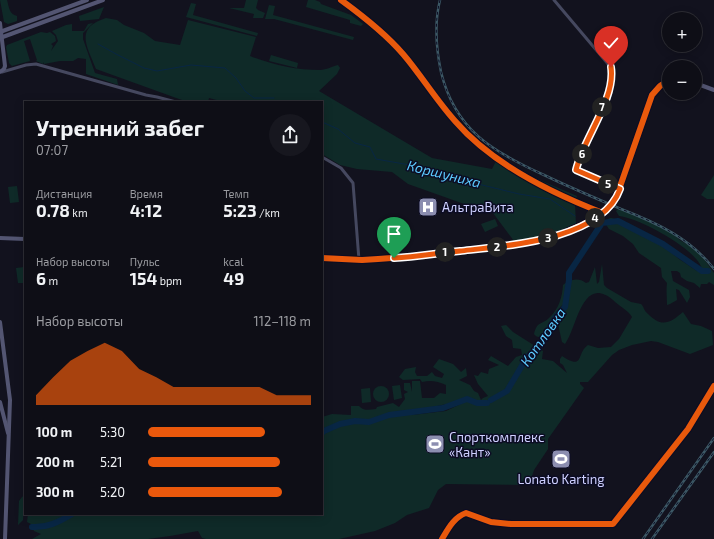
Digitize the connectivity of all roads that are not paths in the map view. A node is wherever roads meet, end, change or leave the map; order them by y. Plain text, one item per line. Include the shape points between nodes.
1 (87, 0) edge
2 (103, 0) edge
3 (341, 0) edge
4 (554, 0) edge
5 (0, 23) edge
6 (1, 31) edge
7 (1, 38) edge
8 (1, 72) edge
9 (662, 85) edge
10 (702, 86) edge
11 (714, 90) edge
12 (172, 101) edge
13 (323, 158) edge
14 (620, 189) junction
15 (603, 213) junction
16 (0, 238) edge
17 (24, 239) edge
18 (323, 258) edge
19 (359, 260) junction
20 (0, 322) edge
21 (714, 386) edge
22 (10, 400) junction
23 (0, 402) edge
24 (9, 412) junction
25 (2, 413) junction
26 (8, 436) junction
27 (5, 539) edge
28 (442, 539) edge

1 - 6 street
2 - 7 street
3 - 15 street via 387,36 454,121 484,150 525,177
4 - 14 street via 611,67 612,73 607,96 576,170
5 - 6 street
6 - 7 street
7 - 8 street via 5,66
8 - 12 street via 36,64
9 - 14 street via 652,95
10 - 11 street
13 - 19 street via 341,168 353,183
14 - 15 street
15 - 19 street via 564,233 542,240 405,258
16 - 17 street
18 - 19 street
20 - 22 street
21 - 28 street via 688,429 613,524 511,524 491,522 466,513 457,518
22 - 23 street via 6,406
22 - 24 street
23 - 25 street
24 - 25 street via 6,409
24 - 26 street
25 - 26 street
26 - 27 street

